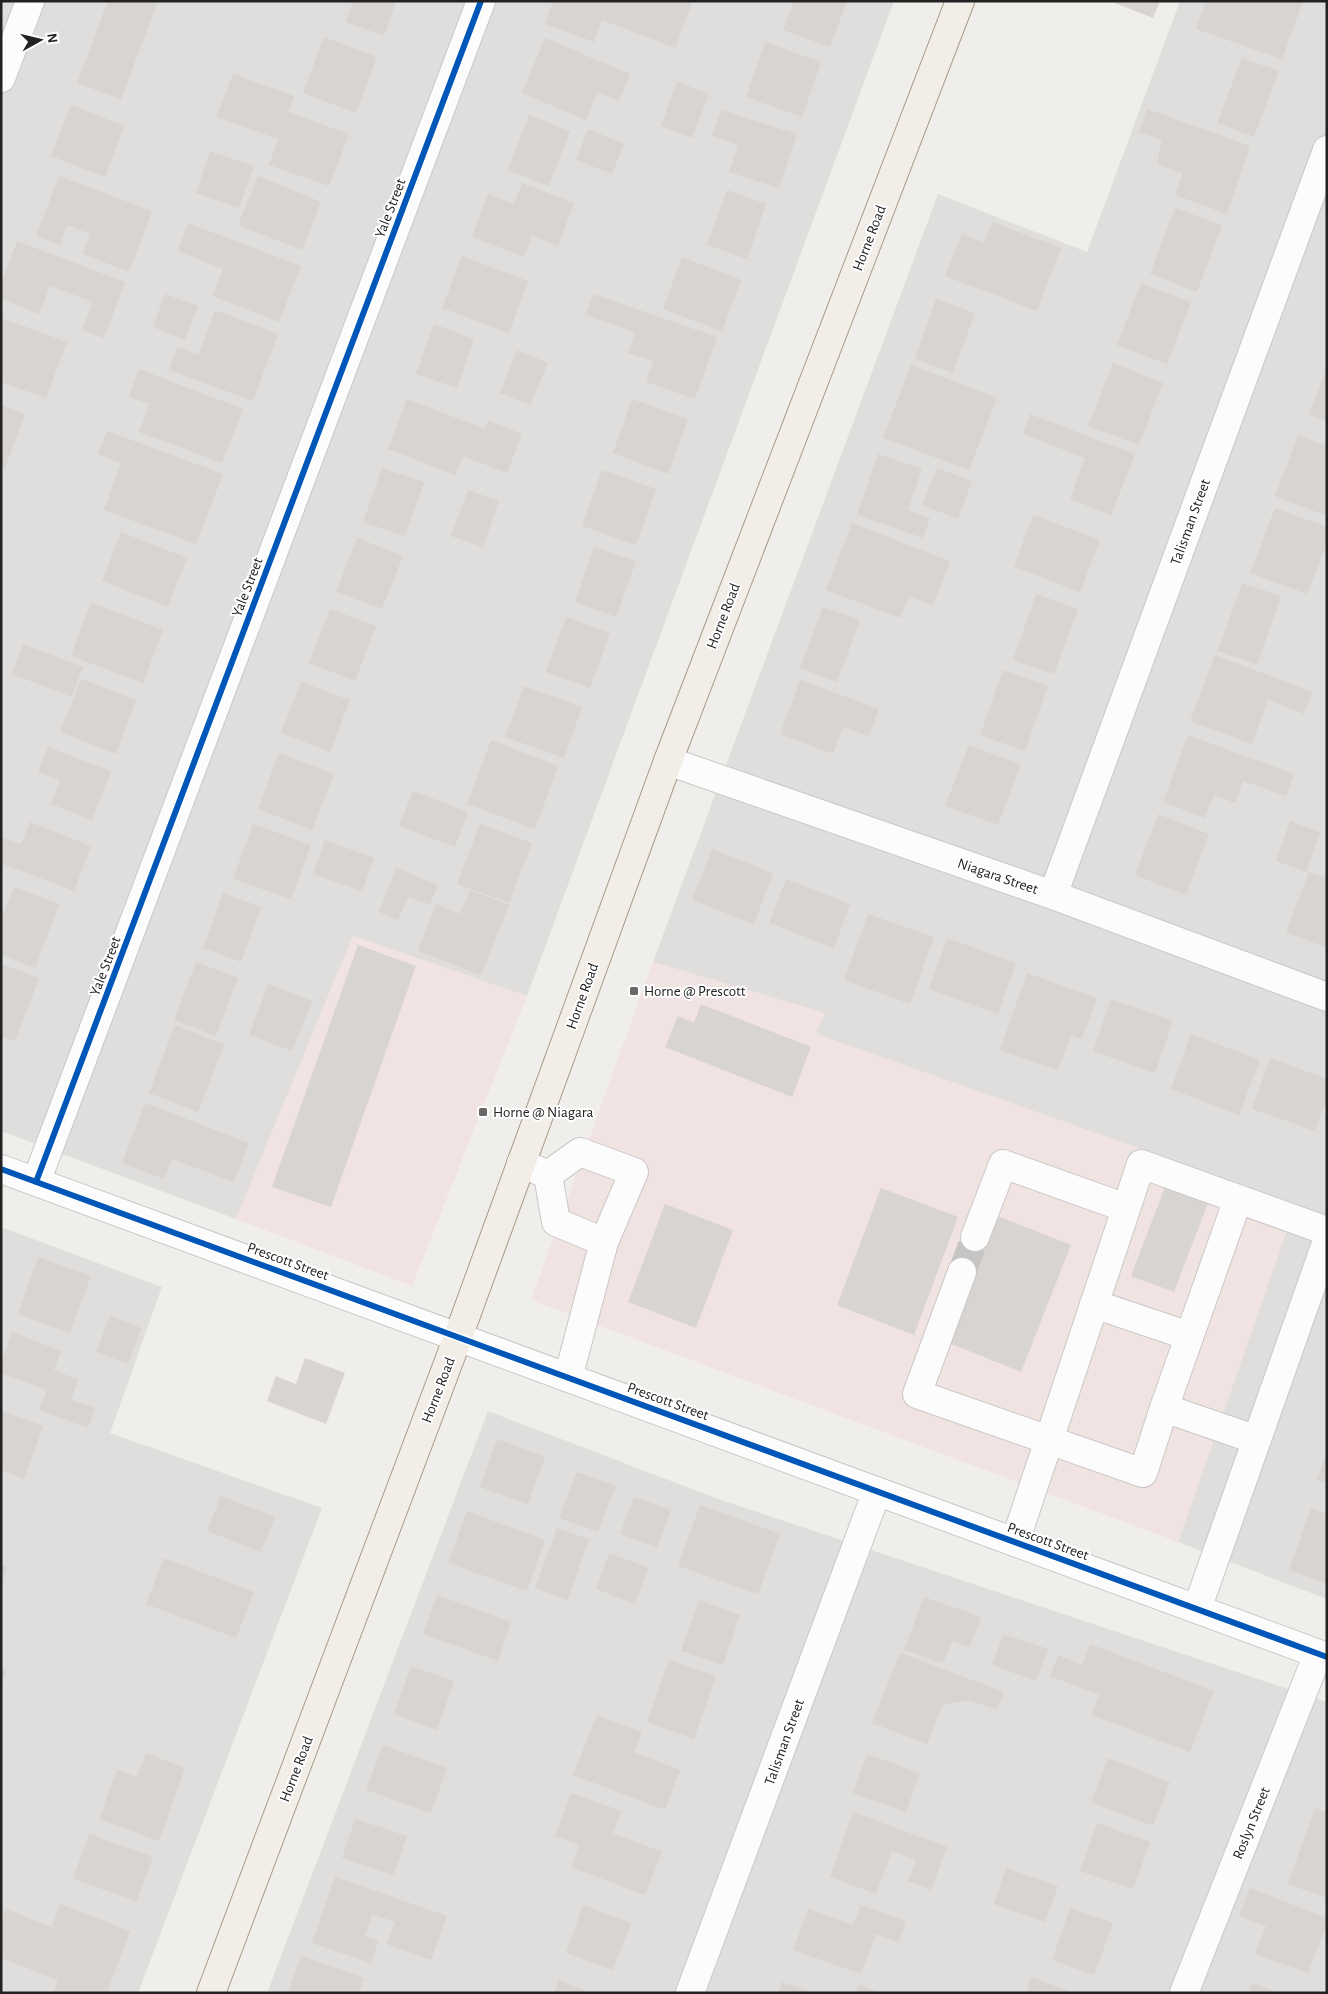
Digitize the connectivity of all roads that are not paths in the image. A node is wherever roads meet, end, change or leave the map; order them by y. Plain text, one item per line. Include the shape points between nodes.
1 (30, 1) edge
2 (481, 1) edge
3 (960, 1) edge
4 (1, 78) edge
5 (1327, 150) edge
6 (668, 761) junction
7 (1053, 895) junction
8 (1327, 997) edge
9 (521, 1163) junction
10 (1, 1169) edge
11 (548, 1175) junction
12 (36, 1182) junction
13 (1238, 1199) junction
14 (1126, 1208) junction
15 (1327, 1231) edge
16 (975, 1237) tunnel mouth
17 (1327, 1240) edge
18 (604, 1242) junction
19 (962, 1272) tunnel mouth
20 (1094, 1304) junction
21 (1189, 1336) junction
22 (458, 1337) junction
23 (568, 1378) junction
24 (1164, 1408) junction
25 (1049, 1439) junction
26 (1257, 1440) junction
27 (877, 1491) junction
28 (1015, 1542) junction
29 (1197, 1609) junction
30 (1322, 1655) edge
31 (212, 1993) edge
32 (690, 1993) edge
33 (1184, 1993) edge

1 - 4 street
2 - 12 street, Yale Street
3 - 6 main road, Horne Road
5 - 7 street, Talisman Street
6 - 7 street, Niagara Street
6 - 9 main road, Horne Road
7 - 8 street, Niagara Street
9 - 11 street
9 - 22 main road, Horne Road
10 - 12 street, Prescott Street
11 - 18 street via 556,1222
11 - 18 street via 580,1152 634,1172
12 - 22 street, Prescott Street
13 - 14 street via 1141,1164
13 - 15 street
13 - 21 street
14 - 16 street via 1003,1164
14 - 20 street
17 - 26 street
18 - 23 street
19 - 25 street via 916,1394
20 - 21 street
20 - 25 street
21 - 24 street
22 - 23 street, Prescott Street
22 - 31 main road, Horne Road
23 - 27 street, Prescott Street
24 - 25 street via 1143,1473
24 - 26 street
25 - 28 street
26 - 29 street
27 - 28 street, Prescott Street
27 - 32 street, Talisman Street
28 - 29 street, Prescott Street
29 - 30 street, Prescott Street
30 - 33 street, Roslyn Street

